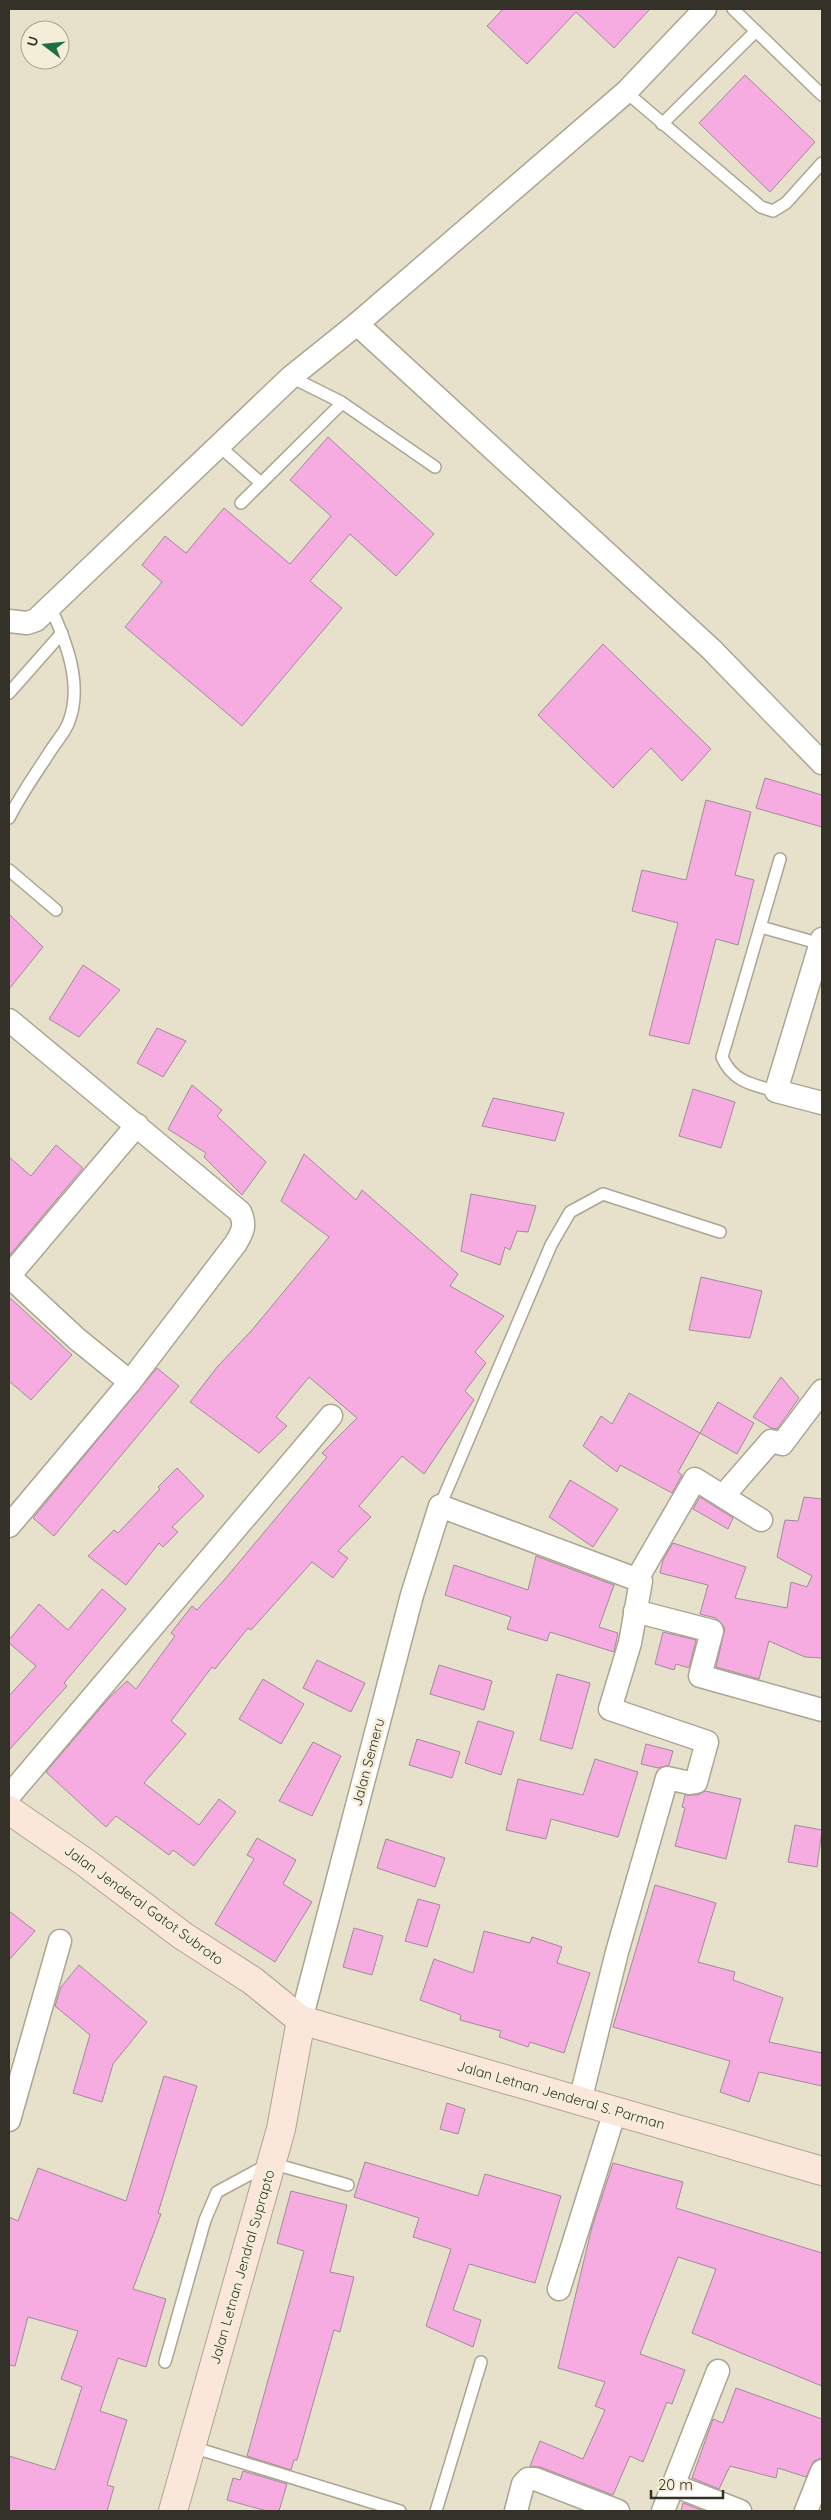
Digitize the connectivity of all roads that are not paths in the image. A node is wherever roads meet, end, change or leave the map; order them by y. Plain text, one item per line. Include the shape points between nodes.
1 (705, 9) edge
2 (732, 9) edge
3 (756, 32) junction
4 (626, 92) junction
5 (822, 95) edge
6 (662, 124) junction
7 (822, 163) edge
8 (357, 324) junction
9 (291, 377) junction
10 (342, 403) junction
11 (219, 446) junction
12 (435, 467) dead end
13 (261, 483) junction
14 (241, 502) dead end
15 (50, 606) junction
16 (9, 621) edge
17 (62, 632) junction
18 (9, 693) edge
19 (822, 763) edge
20 (9, 818) edge
21 (780, 859) dead end
22 (9, 870) edge
23 (56, 910) dead end
24 (760, 927) junction
25 (822, 941) edge
26 (9, 1020) edge
27 (776, 1091) junction
28 (822, 1103) edge
29 (137, 1125) junction
30 (720, 1232) dead end
31 (9, 1276) edge
32 (130, 1382) junction
33 (822, 1390) edge
34 (331, 1416) dead end
35 (724, 1495) junction
36 (440, 1506) junction
37 (760, 1520) dead end
38 (9, 1526) edge
39 (637, 1579) junction
40 (635, 1611) junction
41 (822, 1710) edge
42 (9, 1796) edge
43 (9, 1810) edge
44 (60, 1941) dead end
45 (301, 2020) junction
46 (580, 2101) junction
47 (615, 2112) junction
48 (9, 2120) edge
49 (271, 2164) junction
50 (822, 2171) edge
51 (348, 2185) dead end
52 (560, 2289) dead end
53 (165, 2362) dead end
54 (481, 2362) dead end
55 (718, 2371) dead end
56 (192, 2447) junction
57 (822, 2471) edge
58 (673, 2485) junction
59 (173, 2511) edge
60 (400, 2511) edge
61 (436, 2511) edge
62 (516, 2511) edge
63 (618, 2511) edge
64 (663, 2511) edge
65 (740, 2511) edge
66 (806, 2511) edge

1 - 4 street
2 - 3 lane
3 - 5 lane
3 - 6 lane
4 - 6 lane
4 - 8 street
6 - 7 lane via 761,207 773,211 786,203
8 - 9 street
8 - 19 street via 711,649
9 - 10 lane
9 - 11 street
10 - 12 lane
10 - 13 lane
11 - 13 lane
11 - 15 street
13 - 14 lane
15 - 16 street via 36,620 27,623
15 - 17 lane
17 - 18 lane
17 - 20 lane via 74,686 74,704 67,725
21 - 24 lane
22 - 23 lane
24 - 25 lane
24 - 27 lane via 722,1057 727,1069 745,1083
25 - 27 street
26 - 29 street
27 - 28 street
29 - 31 street
29 - 32 street via 240,1212 244,1221 236,1243
30 - 36 lane via 603,1194 570,1212 551,1245
31 - 32 street
32 - 38 street
33 - 35 street via 782,1444 771,1441
34 - 42 street
35 - 37 street
35 - 39 street via 695,1479
36 - 39 street
36 - 45 street, Jalan Semeru via 410,1604
39 - 40 street via 641,1580
40 - 41 street via 712,1631 700,1676
40 - 46 street via 630,1643 610,1709 707,1742 696,1782 690,1784 667,1778 617,1952
43 - 45 main road, Jalan Jenderal Gatot Subroto via 183,1936 253,1981
44 - 48 street
45 - 46 main road, Jalan Letnan Jenderal S. Parman
45 - 49 main road, Jalan Letnan Jendral Suprapto
46 - 47 main road, Jalan Letnan Jenderal S. Parman
47 - 50 main road, Jalan Letnan Jenderal S. Parman
47 - 52 street
49 - 51 lane
49 - 53 lane via 217,2192 205,2220
49 - 56 main road, Jalan Letnan Jendral Suprapto
54 - 61 lane
55 - 58 street
56 - 59 main road, Jalan Letnan Jendral Suprapto
56 - 60 lane
57 - 66 street
58 - 64 street
58 - 65 street
62 - 63 street via 523,2484 528,2479

